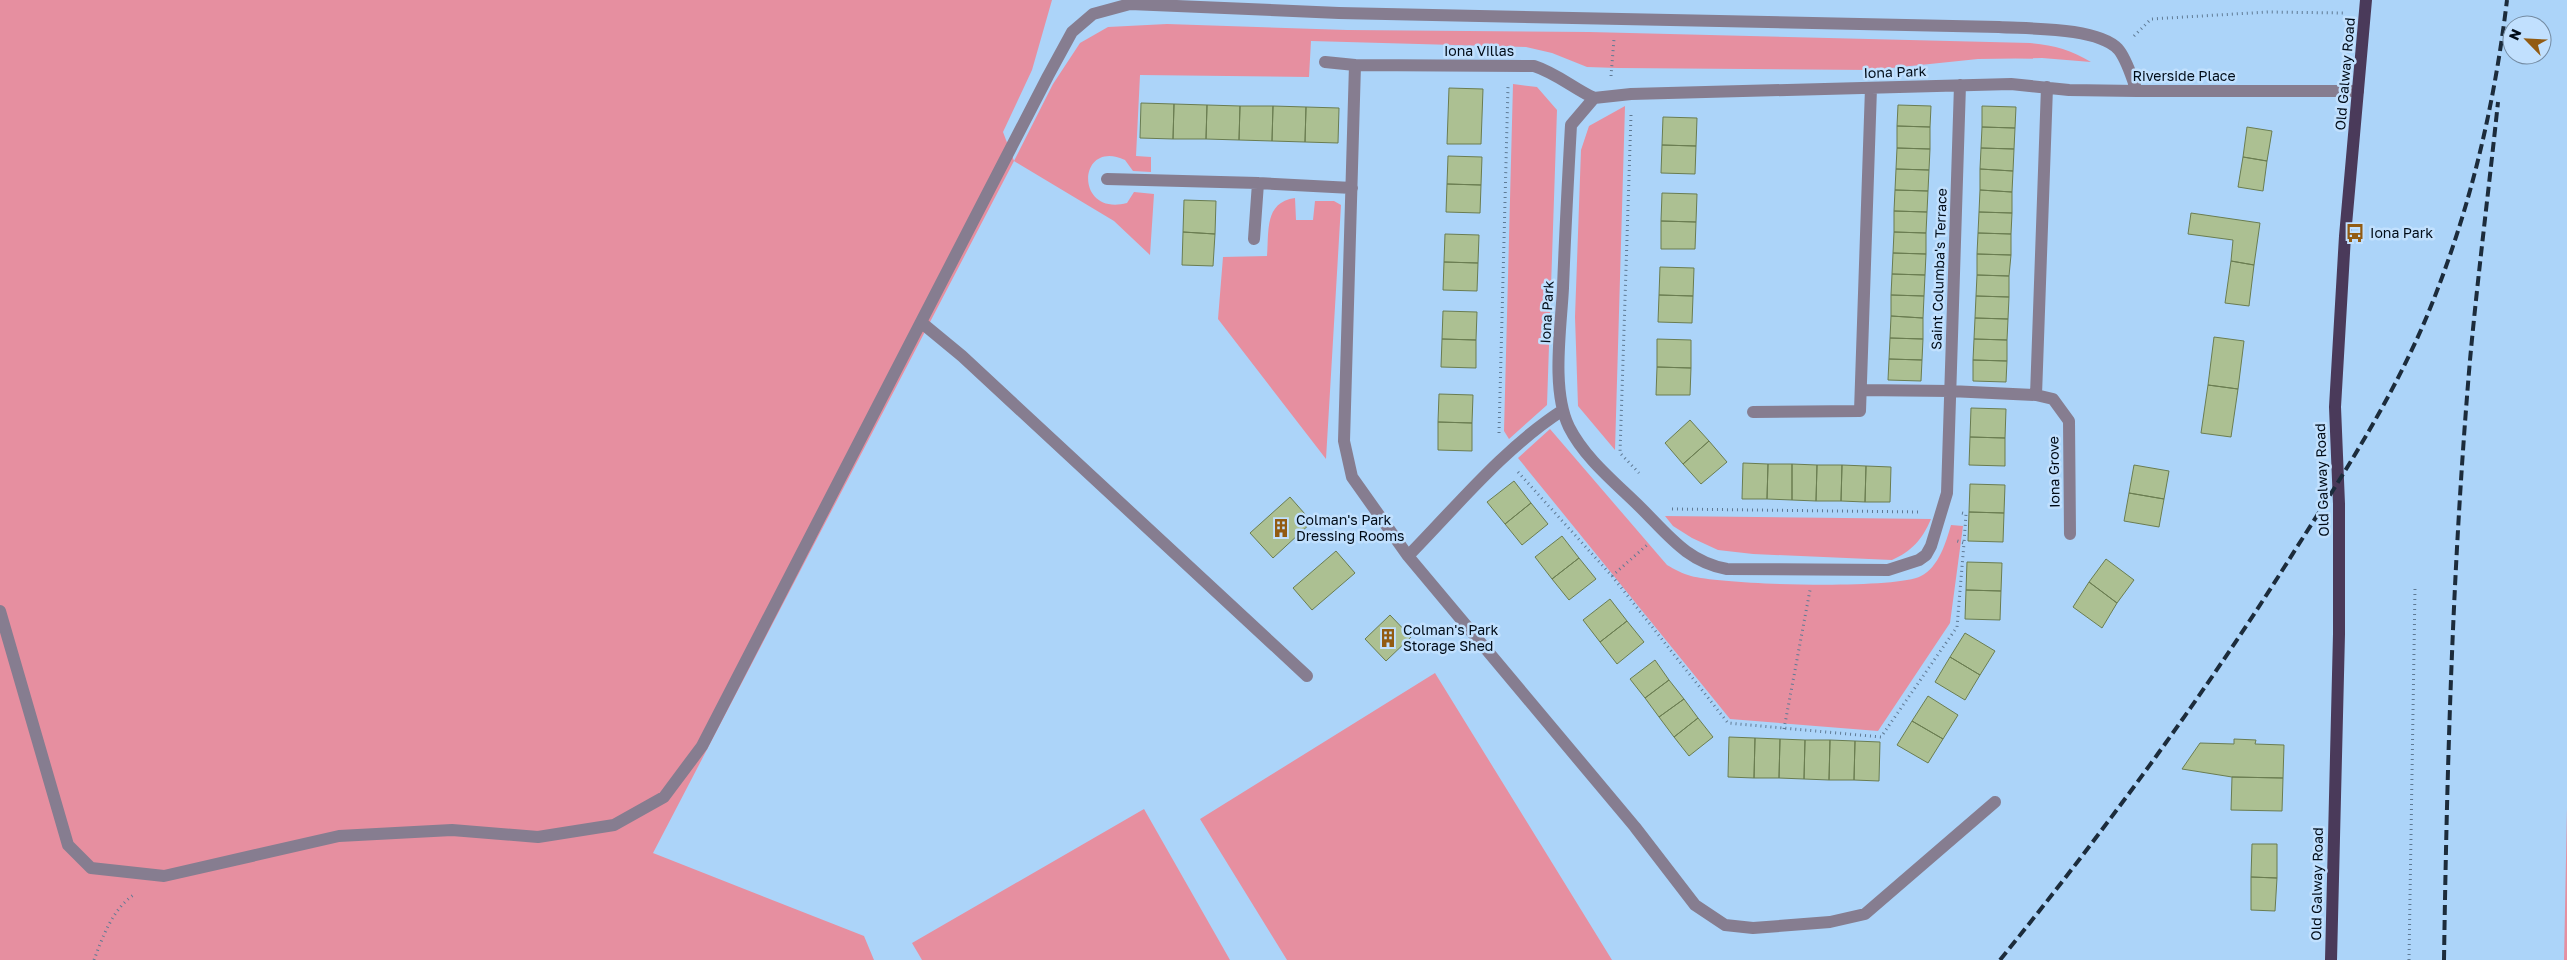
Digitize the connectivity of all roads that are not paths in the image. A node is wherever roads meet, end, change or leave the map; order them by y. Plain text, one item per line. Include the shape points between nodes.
1 (2366, 6) edge
2 (1325, 62) dead end
3 (1355, 65) junction
4 (2010, 84) joint
5 (1960, 86) junction
6 (2047, 87) junction
7 (1871, 88) junction
8 (2137, 91) junction
9 (2358, 91) junction
10 (1594, 98) junction
11 (1107, 180) dead end
12 (1258, 182) junction
13 (1352, 188) junction
14 (1254, 239) dead end
15 (922, 323) junction
16 (1861, 390) junction
17 (1950, 391) junction
18 (2036, 395) junction
19 (1563, 410) junction
20 (1753, 412) dead end
21 (1948, 453) joint
22 (2070, 534) dead end
23 (1408, 556) junction
24 (0, 611) edge
25 (1307, 676) dead end
26 (1995, 802) dead end
27 (2331, 960) edge

1 - 9 main road, Old Galway Road
2 - 3 street, Iona Villas
3 - 10 street, Iona Villas via 1534,66 1550,71
3 - 13 street
4 - 5 street, Iona Park
4 - 6 street, Riverside Place
5 - 7 street, Iona Park
5 - 17 street, Saint Columba's Terrace
6 - 8 street, Riverside Place
6 - 18 street
7 - 10 street, Iona Park via 1631,94
7 - 16 street
8 - 9 street, Riverside Place
8 - 15 street via 2119,50 2108,42 2077,32 1999,27 1339,13 1130,4 1092,14 1072,32
9 - 27 main road, Old Galway Road via 2335,407 2339,634
10 - 19 street, Iona Park via 1571,125 1559,362
11 - 12 street
12 - 13 street
12 - 14 street
13 - 23 street via 1342,426 1345,448 1352,477
15 - 24 street via 702,746 664,797 614,825 538,837 452,830 340,836 164,876 91,868 68,845
15 - 25 street via 970,363
16 - 17 street, Iona Grove
16 - 20 street via 1860,411
17 - 18 street, Iona Grove
17 - 21 street, Saint Columba's Terrace
18 - 22 street, Iona Grove via 2053,399 2069,421
19 - 21 street, Iona Park via 1569,428 1588,454 1664,531 1707,565 1727,569 1888,570 1919,560 1926,555 1943,512
19 - 23 street via 1542,424 1505,458
23 - 26 street via 1635,828 1694,906 1725,925 1753,928 1830,922 1865,914

